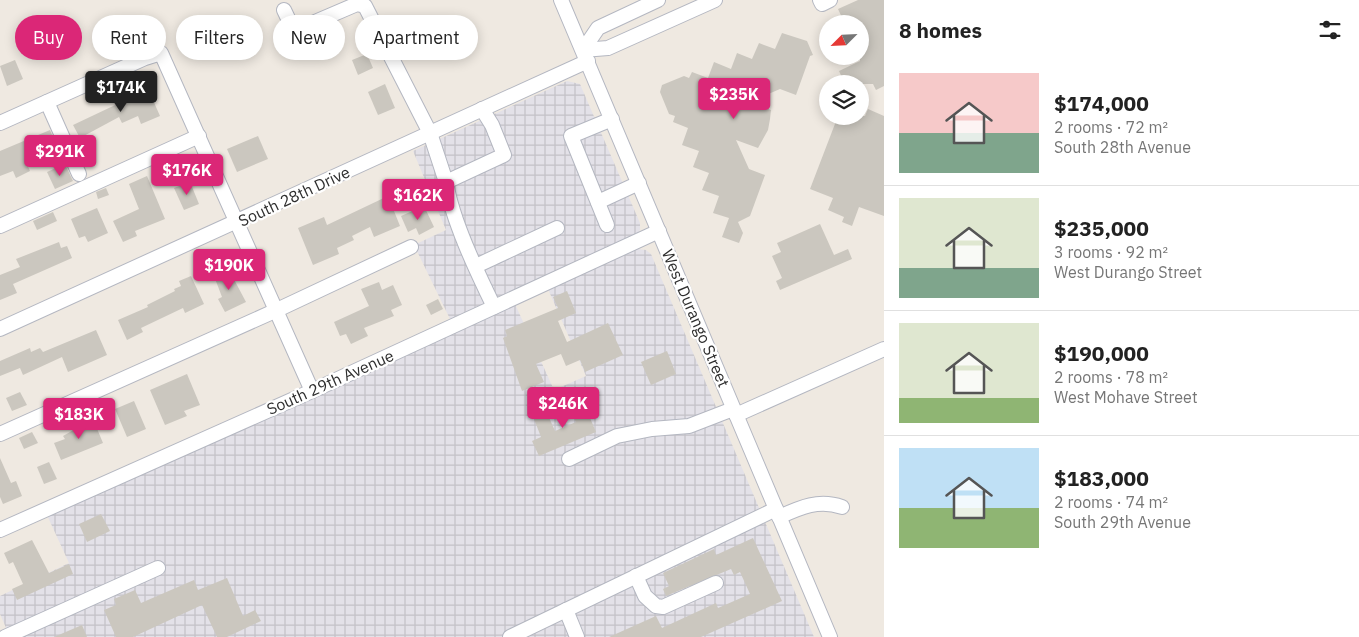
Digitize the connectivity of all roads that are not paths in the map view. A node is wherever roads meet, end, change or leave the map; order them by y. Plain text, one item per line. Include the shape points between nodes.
1 (561, 0) edge
2 (658, 0) edge
3 (715, 0) edge
4 (820, 0) edge
5 (830, 0) edge
6 (284, 10) dead end
7 (586, 55) junction
8 (47, 102) junction
9 (482, 109) junction
10 (612, 119) junction
11 (0, 124) edge
12 (430, 133) junction
13 (199, 136) junction
14 (80, 174) dead end
15 (446, 182) junction
16 (639, 183) junction
17 (598, 202) junction
18 (238, 222) junction
19 (607, 225) dead end
20 (0, 226) edge
21 (558, 228) dead end
22 (659, 231) junction
23 (412, 247) dead end
24 (476, 266) junction
25 (494, 307) junction
26 (277, 310) junction
27 (0, 329) edge
28 (884, 348) edge
29 (312, 391) junction
30 (734, 412) junction
31 (0, 434) edge
32 (569, 458) dead end
33 (836, 501) dead end
34 (778, 513) junction
35 (0, 530) edge
36 (158, 568) dead end
37 (636, 576) junction
38 (716, 583) dead end
39 (566, 610) junction
40 (826, 636) edge
41 (4, 637) edge
42 (510, 637) edge
43 (578, 637) edge

1 - 7 street, West Durango Street
2 - 7 street via 598,28
3 - 7 street
4 - 5 street via 822,4
6 - 12 street via 294,31 358,4 365,6
7 - 9 street, South 28th Drive
7 - 10 street, West Durango Street
8 - 11 street
8 - 13 street via 161,53
8 - 14 street
9 - 12 street, South 28th Drive
9 - 15 street via 504,155
10 - 16 street, West Durango Street
10 - 17 street via 571,136
12 - 15 street
12 - 18 street, South 28th Drive
13 - 18 street
13 - 20 street
15 - 24 street
16 - 17 street
16 - 22 street, West Durango Street
17 - 19 street
18 - 26 street
18 - 27 street, South 28th Drive
21 - 24 street
22 - 25 street, South 29th Avenue
22 - 30 street, West Durango Street
23 - 26 street
24 - 25 street
25 - 29 street, South 29th Avenue
26 - 29 street
26 - 31 street
28 - 30 street
29 - 35 street, South 29th Avenue
30 - 32 street via 689,426 617,436
30 - 34 street, West Durango Street
33 - 34 street
34 - 37 street
34 - 40 street, West Durango Street
36 - 41 street
37 - 38 street via 645,596 656,606 663,607
37 - 39 street
39 - 42 street
39 - 43 street

